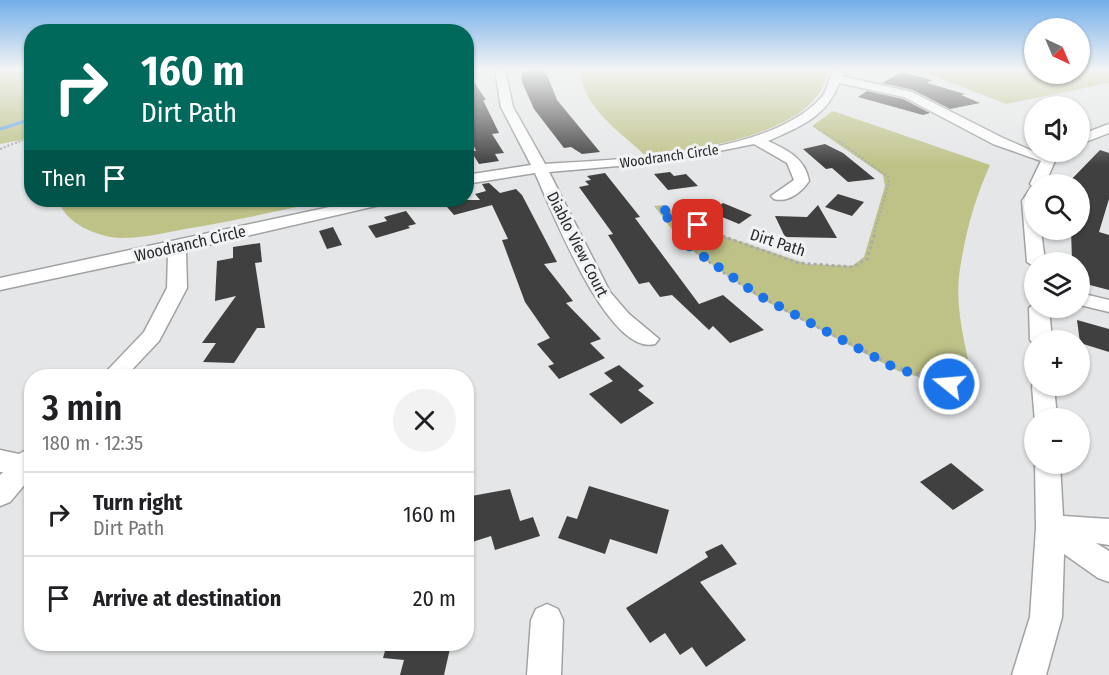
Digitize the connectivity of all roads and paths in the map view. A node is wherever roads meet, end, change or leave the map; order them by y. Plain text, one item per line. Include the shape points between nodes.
1 (506, 102) edge
2 (826, 102) edge
3 (925, 102) edge
4 (812, 125) dead end
5 (1109, 128) edge
6 (1090, 136) edge
7 (24, 140) edge
8 (756, 140) junction
9 (1024, 147) edge
10 (0, 149) edge
11 (540, 168) junction
12 (474, 179) edge
13 (779, 196) dead end
14 (350, 207) edge
15 (177, 247) junction
16 (0, 284) edge
17 (1090, 301) edge
18 (1109, 306) edge
19 (648, 339) dead end
20 (120, 369) edge
21 (970, 390) dead end
22 (19, 461) edge
23 (1047, 474) edge
24 (0, 494) edge
25 (1050, 528) junction
26 (1109, 532) edge
27 (1109, 568) edge
28 (547, 620) dead end
29 (544, 675) edge
30 (1029, 675) edge

1 - 11 street, Diablo View Court
2 - 8 street, Woodranch Circle via 783,130
3 - 9 street via 998,141
4 - 21 path, Dirt Path via 888,177 867,259 861,265 798,263 716,235 660,208 690,247 758,295 895,368
5 - 6 street
7 - 10 path
8 - 11 street, Woodranch Circle via 662,159
8 - 13 street via 798,164 802,172 802,181 795,189
11 - 12 street, Woodranch Circle
11 - 19 street, Diablo View Court via 601,294 622,319
14 - 15 street, Woodranch Circle
15 - 16 street, Woodranch Circle
15 - 20 street via 177,288 152,336
17 - 18 street
22 - 24 street
23 - 25 street
25 - 26 street
25 - 27 street
25 - 30 street via 1046,617
28 - 29 street

